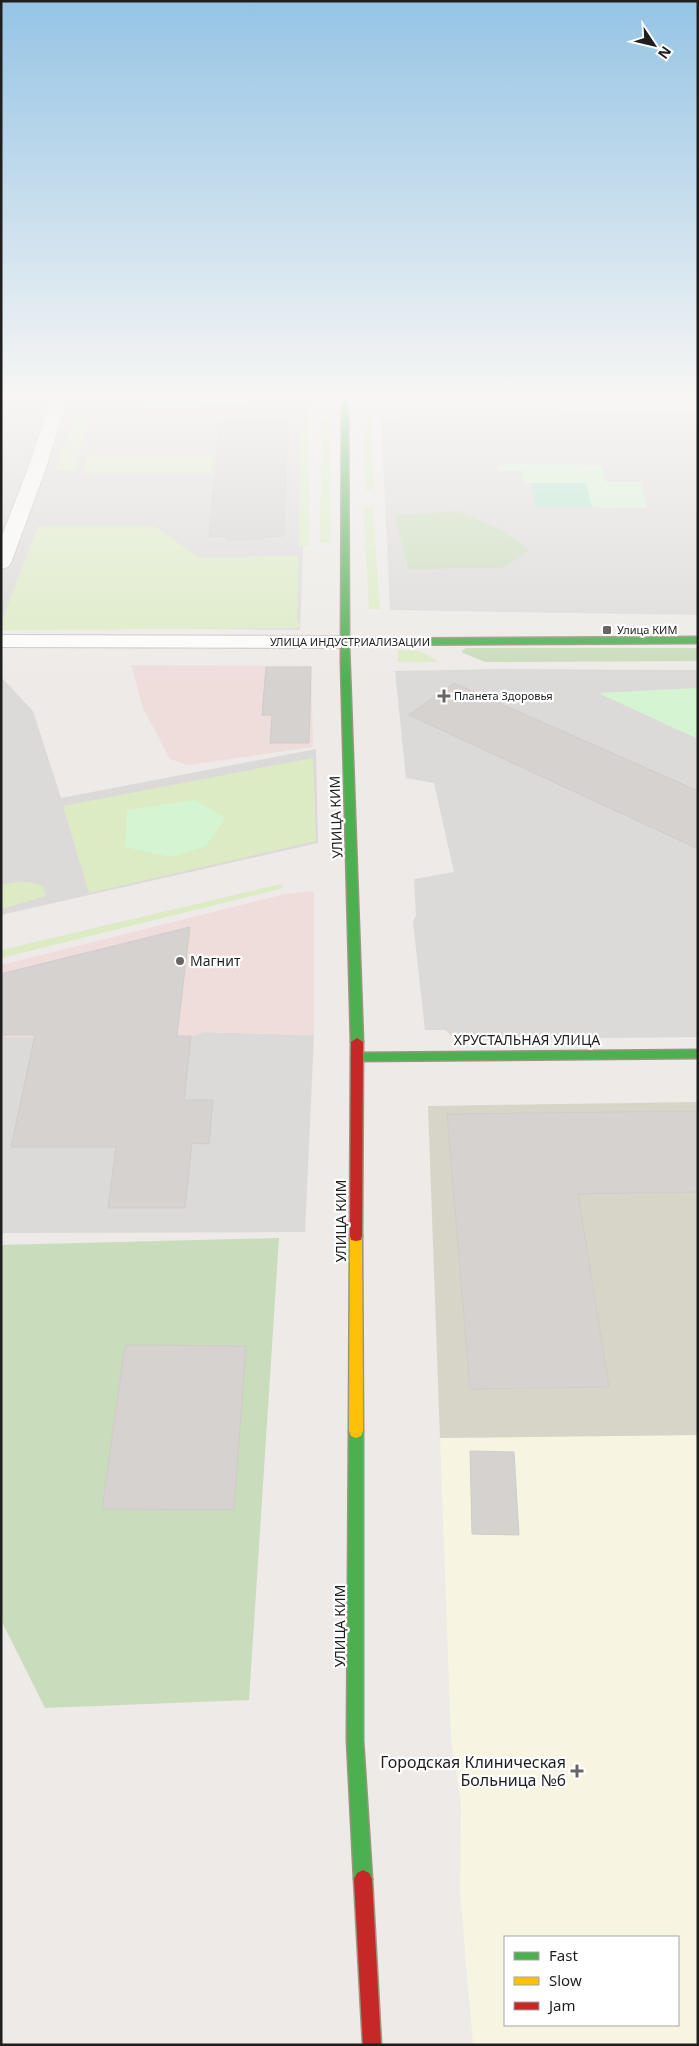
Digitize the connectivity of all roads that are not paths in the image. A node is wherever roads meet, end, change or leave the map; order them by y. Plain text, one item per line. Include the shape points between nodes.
1 (28, 492) edge
2 (345, 492) edge
3 (1, 563) edge
4 (698, 640) edge
5 (1, 641) edge
6 (346, 642) junction
7 (698, 1054) edge
8 (357, 1058) junction
9 (372, 2045) edge

1 - 3 street
2 - 6 street, УЛИЦА КИМ
4 - 6 street, УЛИЦА ИНДУСТРИАЛИЗАЦИИ
5 - 6 street, УЛИЦА ИНДУСТРИАЛИЗАЦИИ
6 - 8 street, УЛИЦА КИМ
7 - 8 street, ХРУСТАЛЬНАЯ УЛИЦА
8 - 9 street, УЛИЦА КИМ via 355,1740

